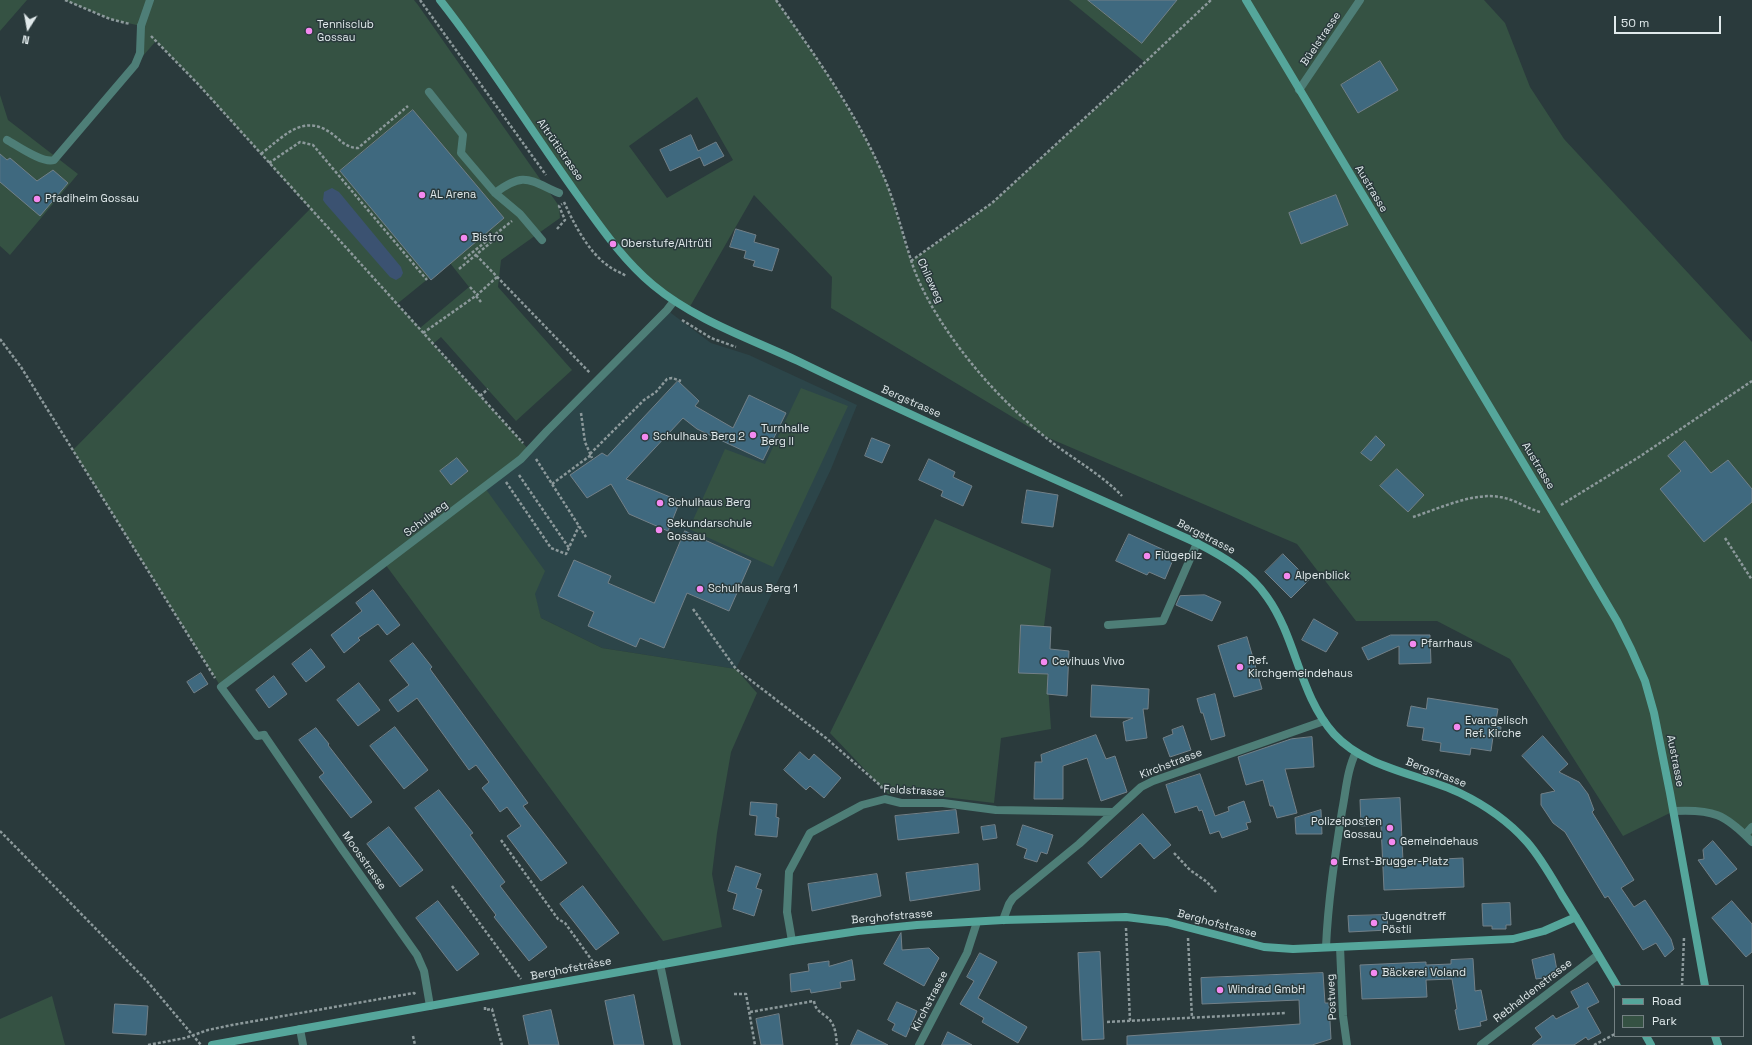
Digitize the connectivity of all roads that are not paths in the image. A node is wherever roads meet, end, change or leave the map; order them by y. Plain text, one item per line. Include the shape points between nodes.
1 (150, 0) edge
2 (440, 0) edge
3 (1246, 0) edge
4 (1360, 0) edge
5 (1299, 90) junction
6 (429, 92) dead end
7 (7, 140) dead end
8 (495, 193) junction
9 (559, 193) road end
10 (542, 240) dead end
11 (674, 301) junction
12 (1197, 543) junction
13 (1108, 625) dead end
14 (1324, 721) junction
15 (264, 735) joint
16 (1356, 752) junction
17 (1674, 811) junction
18 (1113, 812) junction
19 (1752, 827) edge
20 (1745, 835) junction
21 (1752, 842) edge
22 (1576, 917) junction
23 (1003, 920) junction
24 (977, 922) junction
25 (792, 941) junction
26 (1326, 947) junction
27 (1340, 947) junction
28 (1598, 955) junction
29 (660, 964) junction
30 (1616, 985) edge
31 (1705, 985) edge
32 (430, 1006) junction
33 (300, 1029) junction
34 (212, 1045) edge
35 (303, 1045) edge
36 (677, 1045) edge
37 (919, 1045) edge
38 (1347, 1045) edge
39 (1481, 1045) edge

1 - 7 street via 142,26 140,53 135,65 54,160 42,159
2 - 11 street, Altrütistrasse via 613,244 653,285
3 - 5 street, Austrasse
4 - 5 street, Büelstrasse
5 - 17 street, Austrasse via 1617,621 1639,666 1654,713
6 - 8 street via 463,135 461,153
8 - 9 street via 519,179
8 - 10 street via 520,214
11 - 12 street, Bergstrasse via 698,315 862,393
11 - 15 street, Schulweg via 513,466 221,687 257,736
12 - 13 street via 1163,621
12 - 14 street, Bergstrasse via 1246,573 1267,597 1282,624 1309,694
14 - 16 street, Bergstrasse via 1340,740
14 - 18 street, Kirchstrasse via 1153,781 1141,787
15 - 32 street, Moosstrasse via 417,955 424,971
16 - 22 street, Bergstrasse via 1388,767 1460,793 1493,813 1527,842
16 - 26 street via 1349,774 1336,848
17 - 20 street via 1696,810 1718,814 1736,825
17 - 31 street, Austrasse
18 - 23 street, Kirchstrasse via 1079,844 1013,898
18 - 25 street, Feldstrasse via 996,810 942,803 900,803 885,799 862,805 810,833 789,872 787,912
19 - 20 street
20 - 21 street
22 - 27 street, Berghofstrasse via 1544,931 1513,939
22 - 28 street, Bergstrasse
23 - 24 street, Berghofstrasse
23 - 26 street, Berghofstrasse via 1126,917 1156,920 1264,947
24 - 25 street, Berghofstrasse via 887,928
24 - 37 street, Kirchstrasse via 967,953
25 - 29 street, Berghofstrasse
26 - 27 street, Berghofstrasse
27 - 38 street, Postweg via 1342,1004
28 - 30 street, Bergstrasse
28 - 39 street, Rebhaldenstrasse
29 - 32 street, Berghofstrasse
29 - 36 street
32 - 33 street, Berghofstrasse
33 - 34 street, Berghofstrasse
33 - 35 street

